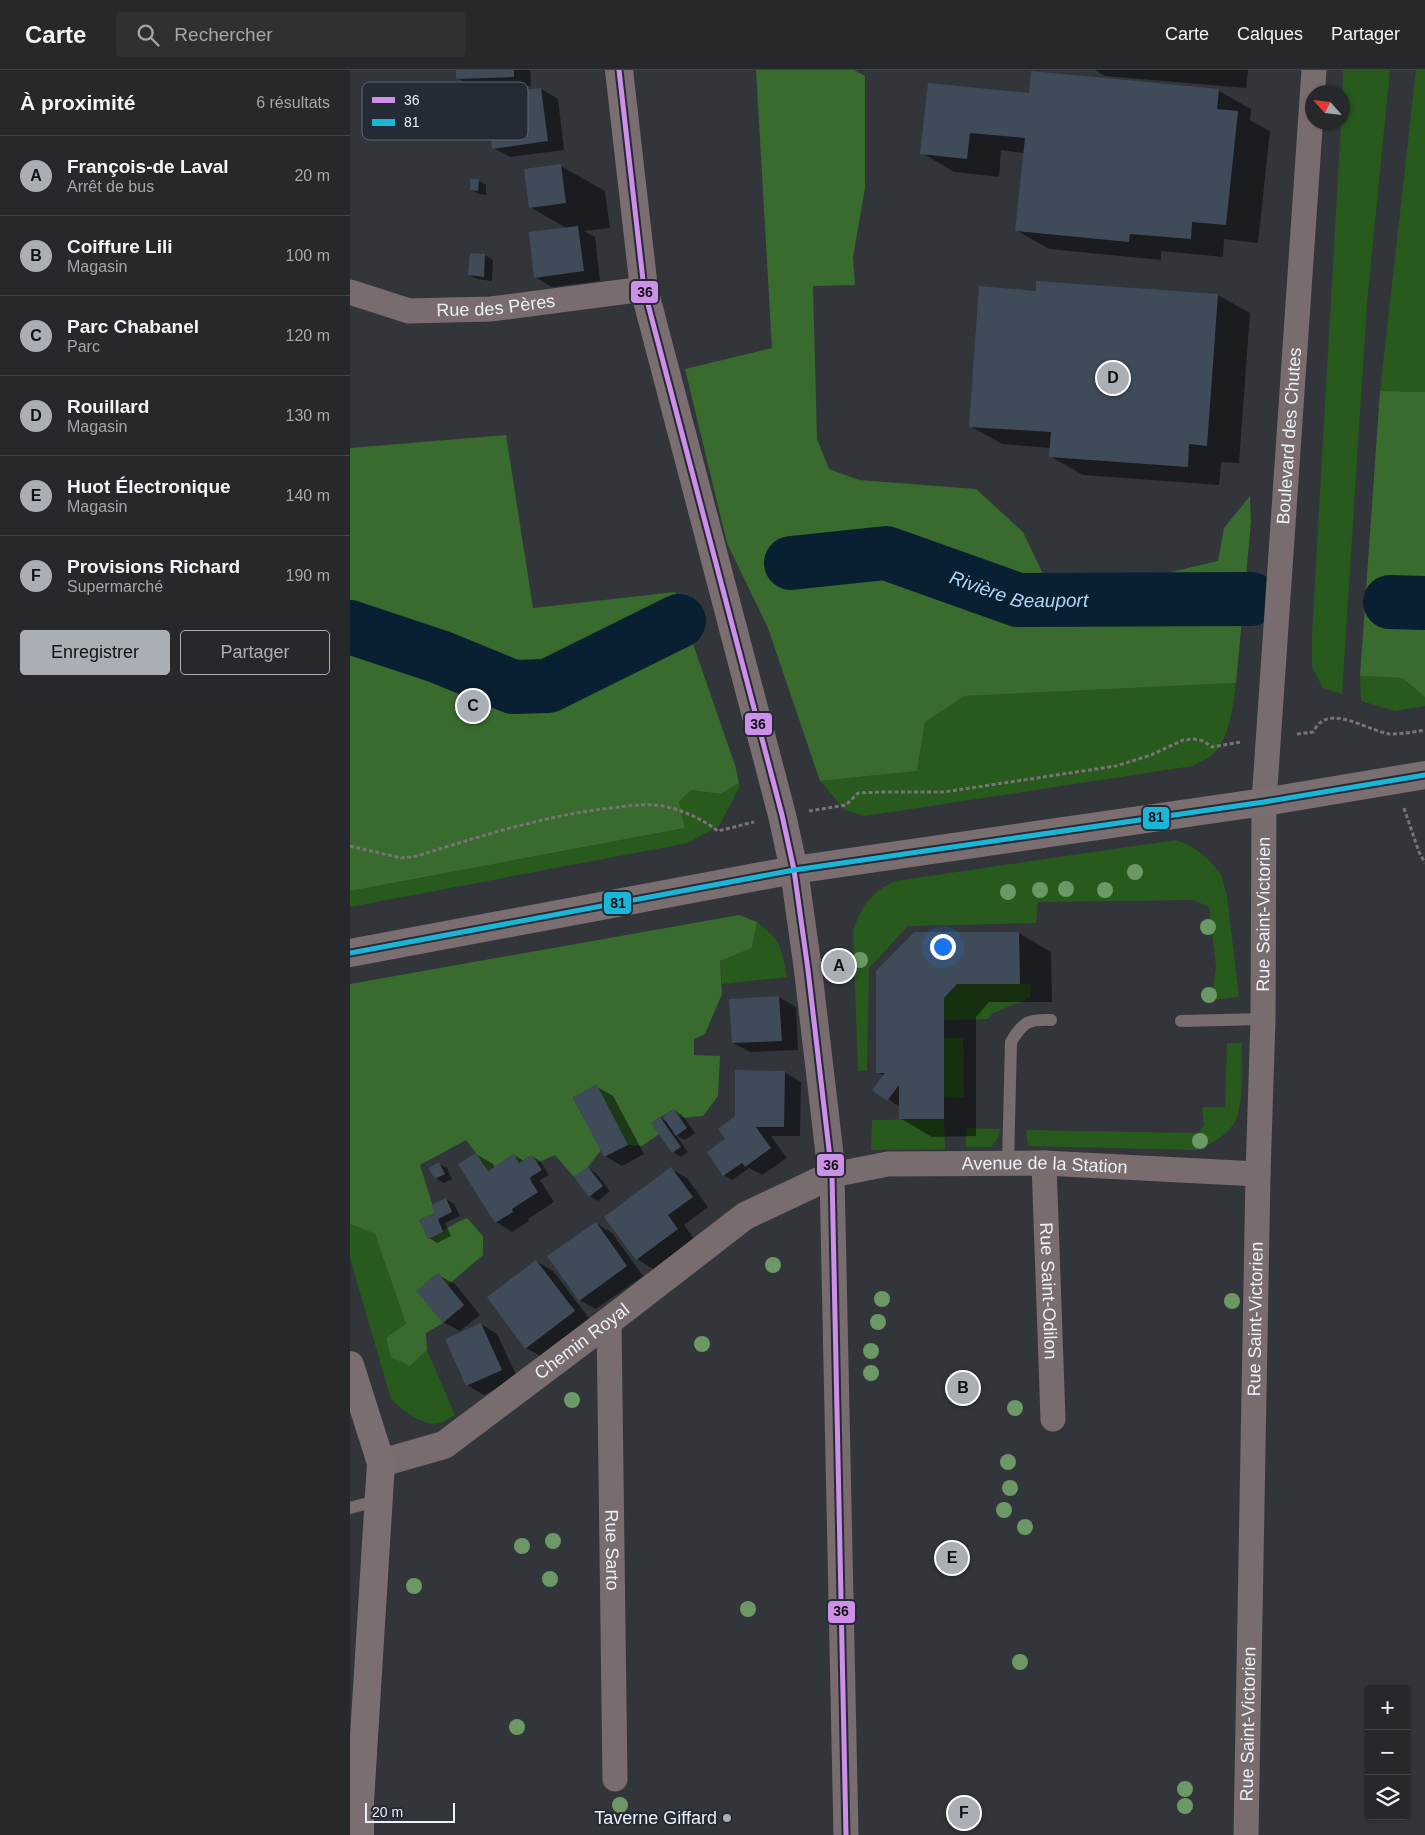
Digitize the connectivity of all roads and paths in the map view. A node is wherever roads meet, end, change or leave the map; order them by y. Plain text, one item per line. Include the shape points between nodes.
1 (619, 70) edge
2 (1314, 70) edge
3 (644, 289) junction
4 (350, 292) edge
5 (1425, 730) edge
6 (1268, 738) junction
7 (1425, 775) edge
8 (1395, 780) junction
9 (1264, 802) junction
10 (782, 815) junction
11 (350, 846) edge
12 (1425, 863) edge
13 (794, 870) junction
14 (350, 953) edge
15 (1263, 1019) junction
16 (1051, 1020) dead end
17 (1181, 1020) dead end
18 (1044, 1162) junction
19 (1008, 1163) junction
20 (832, 1174) junction
21 (1258, 1174) junction
22 (609, 1321) junction
23 (350, 1364) edge
24 (1053, 1419) dead end
25 (381, 1463) junction
26 (379, 1500) junction
27 (350, 1508) edge
28 (615, 1779) dead end
29 (355, 1802) edge
30 (360, 1835) edge
31 (846, 1835) edge
32 (1246, 1835) edge

1 - 3 main road
2 - 6 street, Boulevard des Chutes
3 - 4 street, Rue des Pères via 491,309 409,311
3 - 10 main road
5 - 6 path via 1390,734 1355,722 1329,718 1320,722 1313,732
6 - 9 street, Boulevard des Chutes
6 - 10 path via 1212,747 1203,741 1183,740 1116,766 944,792 858,794 846,805
7 - 8 main road
8 - 9 main road
8 - 12 path
9 - 13 main road
9 - 15 street, Rue Saint-Victorien
10 - 11 path via 718,831 703,820 664,806 644,804 593,810 519,825 417,856 400,858
10 - 13 main road
13 - 14 main road
13 - 20 street
15 - 17 lane
15 - 21 street, Rue Saint-Victorien
16 - 19 lane via 1035,1020 1020,1027 1012,1042
18 - 19 street, Avenue de la Station
18 - 21 street, Avenue de la Station
18 - 24 street, Rue Saint-Odilon
19 - 20 street, Avenue de la Station via 888,1164
20 - 22 street, Chemin Royal via 745,1216
20 - 31 street
21 - 32 street, Rue Saint-Victorien
22 - 25 street, Chemin Royal via 444,1445
22 - 28 street, Rue Sarto
23 - 25 main road
25 - 26 main road
26 - 27 lane
26 - 29 main road
29 - 30 main road

